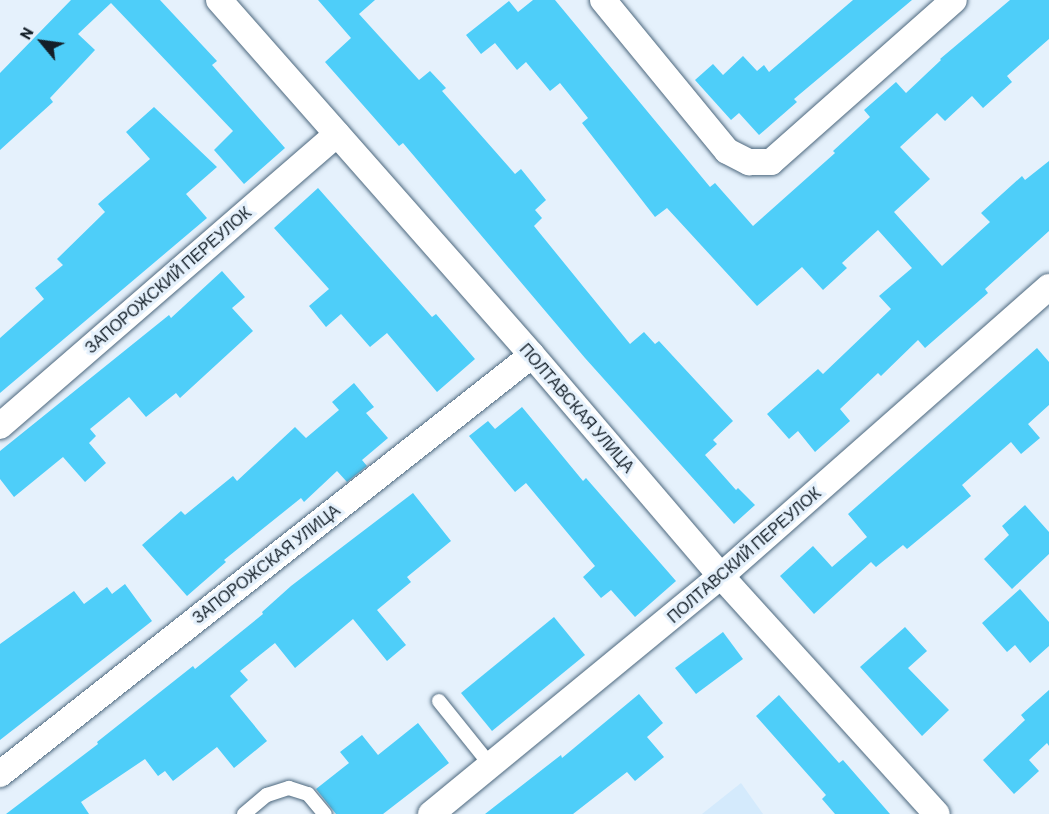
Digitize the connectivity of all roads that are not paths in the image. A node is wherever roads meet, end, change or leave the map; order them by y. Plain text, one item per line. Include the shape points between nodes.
1 (219, 0) edge
2 (603, 0) edge
3 (954, 0) edge
4 (336, 134) junction
5 (1049, 287) edge
6 (532, 355) junction
7 (0, 426) edge
8 (722, 576) junction
9 (439, 701) dead end
10 (491, 766) junction
11 (0, 774) edge
12 (244, 814) edge
13 (325, 814) edge
14 (431, 814) edge
15 (937, 814) edge

1 - 4 street, ПОЛТАВСКАЯ УЛИЦА
2 - 3 street via 727,151 749,162 771,162
4 - 6 street, ПОЛТАВСКАЯ УЛИЦА
4 - 7 street, ЗАПОРОЖСКИЙ ПЕРЕУЛОК
5 - 8 street, ПОЛТАВСКИЙ ПЕРЕУЛОК
6 - 8 street, ПОЛТАВСКАЯ УЛИЦА
6 - 11 street, ЗАПОРОЖСКАЯ УЛИЦА
8 - 10 street, ПОЛТАВСКИЙ ПЕРЕУЛОК
8 - 15 street, ПОЛТАВСКАЯ УЛИЦА
9 - 10 lane
10 - 14 street, ПОЛТАВСКИЙ ПЕРЕУЛОК
12 - 13 lane via 267,795 289,788 308,794

